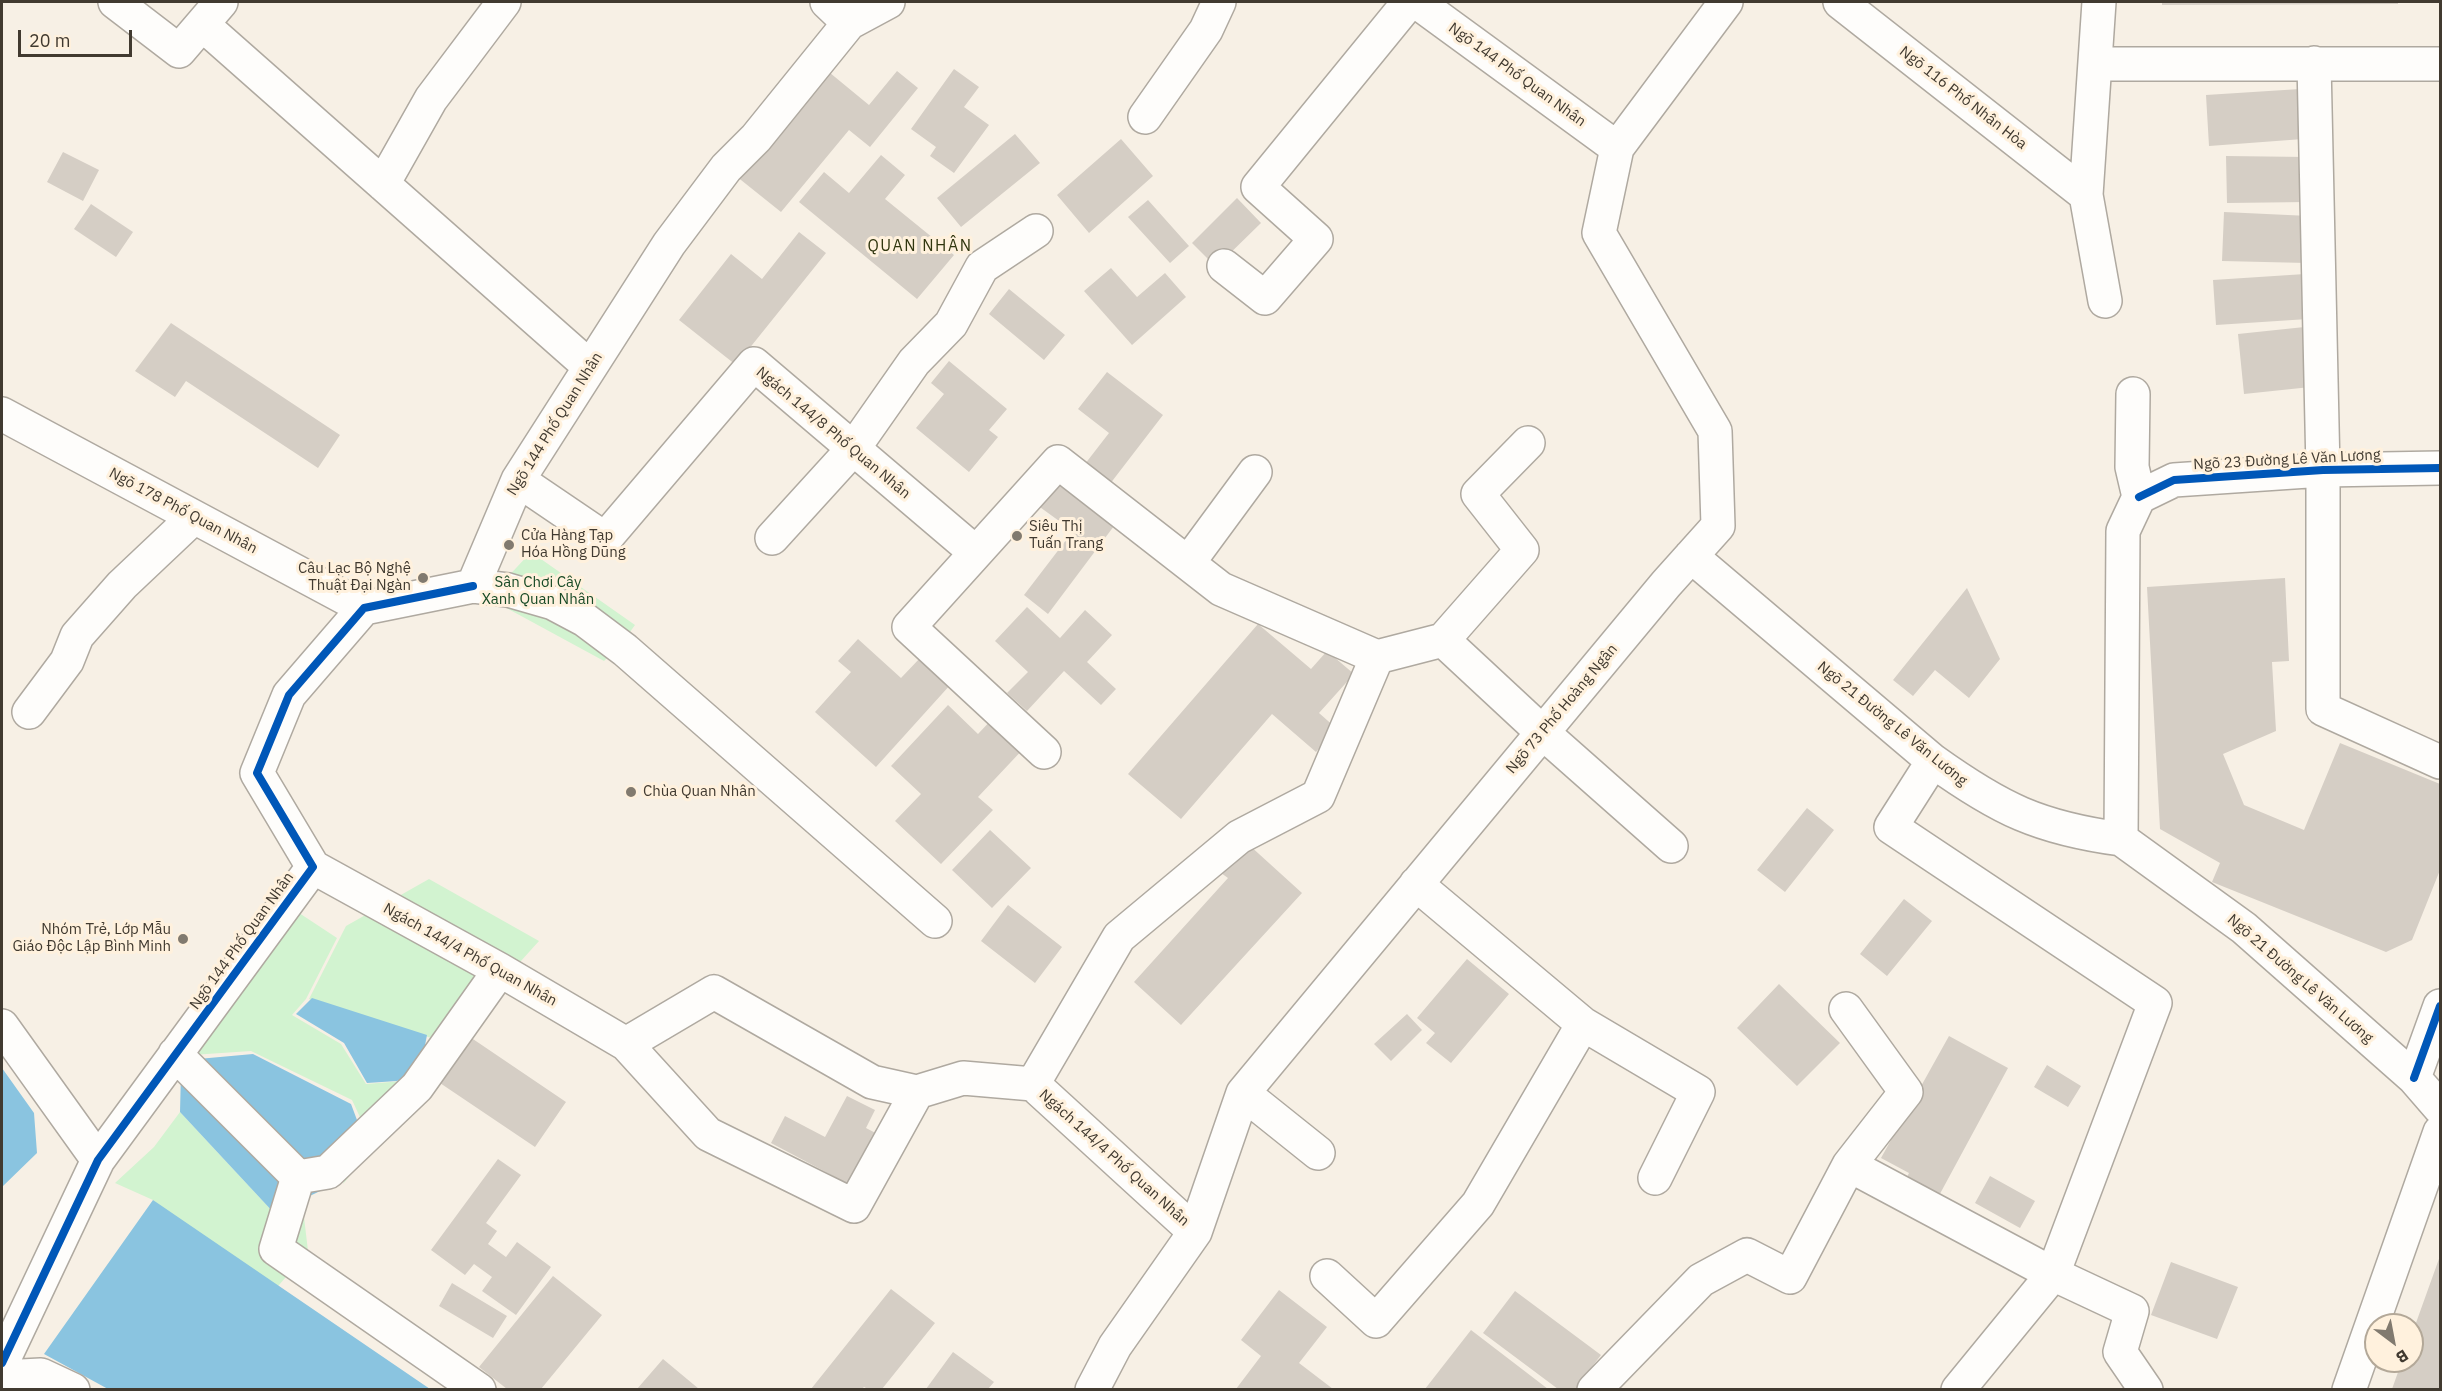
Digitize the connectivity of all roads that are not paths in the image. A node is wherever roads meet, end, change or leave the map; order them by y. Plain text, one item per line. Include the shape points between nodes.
1 (115, 2) edge
2 (504, 2) edge
3 (888, 2) edge
4 (1219, 2) edge
5 (1409, 2) edge
6 (1417, 2) edge
7 (1726, 2) edge
8 (1840, 2) edge
9 (2099, 2) edge
10 (838, 12) edge
11 (212, 13) edge
12 (2314, 63) junction
13 (2097, 64) junction
14 (2440, 64) edge
15 (1145, 117) dead end
16 (1617, 148) junction
17 (383, 184) junction
18 (2086, 195) junction
19 (1036, 231) dead end
20 (1224, 266) dead end
21 (2105, 301) dead end
22 (590, 367) junction
23 (2133, 394) dead end
24 (2, 414) edge
25 (1527, 443) dead end
26 (853, 449) junction
27 (2440, 468) edge
28 (2323, 470) junction
29 (1255, 472) dead end
30 (518, 480) junction
31 (2139, 497) junction
32 (194, 517) junction
33 (772, 538) dead end
34 (975, 552) junction
35 (1691, 556) junction
36 (1188, 563) junction
37 (473, 586) junction
38 (364, 608) junction
39 (1443, 640) junction
40 (1377, 657) junction
41 (29, 712) dead end
42 (1542, 732) junction
43 (1044, 752) dead end
44 (1934, 761) junction
45 (2440, 762) edge
46 (2121, 839) junction
47 (1671, 846) dead end
48 (313, 867) junction
49 (1416, 884) junction
50 (935, 921) dead end
51 (500, 970) junction
52 (2440, 1006) edge
53 (1846, 1009) dead end
54 (1583, 1024) junction
55 (2, 1026) edge
56 (626, 1044) junction
57 (176, 1054) junction
58 (2414, 1078) junction
59 (1032, 1084) junction
60 (917, 1092) junction
61 (1243, 1093) junction
62 (2440, 1108) edge
63 (2440, 1132) edge
64 (1317, 1153) dead end
65 (98, 1160) junction
66 (1849, 1165) junction
67 (298, 1177) junction
68 (1655, 1178) dead end
69 (1195, 1232) junction
70 (2053, 1274) junction
71 (1327, 1276) dead end
72 (2, 1364) edge
73 (2, 1377) edge
74 (73, 1389) edge
75 (479, 1389) edge
76 (1092, 1389) edge
77 (1594, 1389) edge
78 (1958, 1389) edge
79 (2146, 1389) edge
80 (2349, 1389) edge

1 - 11 street via 179,51
2 - 17 street via 431,99
3 - 10 street, Ngõ 144 Phố Quan Nhân
4 - 15 street via 1206,30
5 - 20 street via 1258,187 1316,239 1265,298
6 - 16 street, Ngõ 144 Phố Quan Nhân
7 - 16 street, Ngõ 73 Phố Hoàng Ngân
8 - 18 street, Ngõ 116 Phố Nhân Hòa
9 - 13 street
10 - 22 street, Ngõ 144 Phố Quan Nhân via 756,138 719,177 669,244
11 - 17 street
12 - 13 street
12 - 14 street
12 - 28 street
13 - 18 street
16 - 35 street, Ngõ 73 Phố Hoàng Ngân via 1599,233 1715,431 1718,526
17 - 22 street
18 - 21 street
19 - 26 street via 982,267 951,324 914,362
22 - 30 street, Ngõ 144 Phố Quan Nhân
23 - 31 street via 2132,467
24 - 32 street, Ngõ 178 Phố Quan Nhân
25 - 39 street via 1478,494 1522,550
26 - 30 street, Ngách 144/8 Phố Quan Nhân via 754,364 605,539
26 - 33 street
26 - 34 street, Ngách 144/8 Phố Quan Nhân
27 - 28 street, Ngõ 23 Đường Lê Văn Lương
28 - 31 street, Ngõ 23 Đường Lê Văn Lương via 2174,480
28 - 45 street via 2323,709
29 - 36 street
30 - 37 street, Ngõ 144 Phố Quan Nhân
31 - 46 street via 2122,531
32 - 38 street, Ngõ 178 Phố Quan Nhân
32 - 41 street via 122,585 77,636 67,661
34 - 36 street via 1058,462
34 - 43 street via 909,627
35 - 42 street, Ngõ 73 Phố Hoàng Ngân
35 - 44 street, Ngõ 21 Đường Lê Văn Lương
36 - 40 street via 1221,589
37 - 38 street
37 - 50 street via 508,590 554,603 585,620
38 - 48 street, Ngõ 144 Phố Quan Nhân via 289,695 257,773
39 - 40 street
39 - 42 street
40 - 59 street, Ngách 144/4 Phố Quan Nhân via 1318,796 1239,837 1119,937
42 - 47 street
42 - 49 street, Ngõ 73 Phố Hoàng Ngân
44 - 46 street, Ngõ 21 Đường Lê Văn Lương via 1971,788 2034,820 2073,832
44 - 70 street via 1891,827 2155,1004
46 - 58 street, Ngõ 21 Đường Lê Văn Lương via 2244,928
48 - 51 street, Ngách 144/4 Phố Quan Nhân
48 - 57 street, Ngõ 144 Phố Quan Nhân
49 - 54 street
49 - 61 street, Ngõ 73 Phố Hoàng Ngân
51 - 56 street, Ngách 144/4 Phố Quan Nhân
51 - 67 street via 417,1087 328,1172
52 - 58 street
53 - 66 street via 1906,1092
54 - 68 street via 1698,1092
54 - 71 street via 1478,1203 1376,1321
55 - 65 street
56 - 60 street, Ngách 144/4 Phố Quan Nhân via 714,992 872,1082
56 - 60 street, Ngách 144/4 Phố Quan Nhân via 708,1134 854,1206
57 - 65 street, Ngõ 144 Phố Quan Nhân
57 - 67 street
58 - 62 street, Ngõ 21 Đường Lê Văn Lương
59 - 60 street, Ngách 144/4 Phố Quan Nhân via 963,1078
59 - 69 street, Ngách 144/4 Phố Quan Nhân
61 - 64 street
61 - 69 street, Ngõ 73 Phố Hoàng Ngân
63 - 80 street
65 - 72 street, Ngõ 144 Phố Quan Nhân
66 - 70 street
66 - 77 street via 1790,1276 1747,1255 1701,1280
67 - 75 street via 276,1249
69 - 76 street, Ngõ 73 Phố Hoàng Ngân via 1115,1346
70 - 78 street
70 - 79 street via 2132,1311 2121,1352
73 - 74 street via 41,1375

